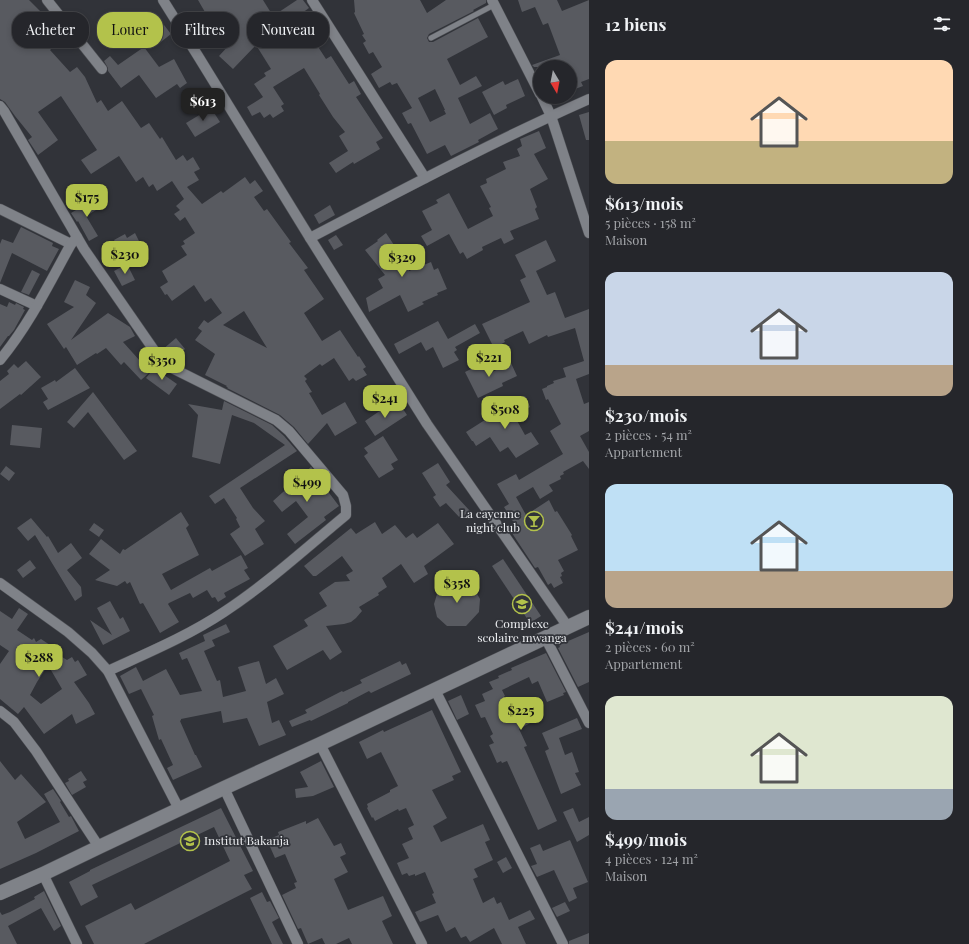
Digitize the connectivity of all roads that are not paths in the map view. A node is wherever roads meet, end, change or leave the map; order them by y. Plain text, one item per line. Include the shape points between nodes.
1 (47, 0) edge
2 (163, 0) edge
3 (312, 0) edge
4 (493, 3) edge
5 (431, 38) dead end
6 (102, 69) dead end
7 (533, 80) edge
8 (589, 99) edge
9 (545, 104) edge
10 (0, 106) edge
11 (551, 116) junction
12 (425, 178) junction
13 (0, 209) edge
14 (589, 233) edge
15 (310, 238) junction
16 (74, 241) junction
17 (0, 289) edge
18 (37, 306) junction
19 (0, 360) edge
20 (0, 584) edge
21 (589, 617) edge
22 (568, 627) junction
23 (545, 637) junction
24 (108, 671) junction
25 (435, 690) junction
26 (0, 711) edge
27 (589, 723) edge
28 (320, 744) junction
29 (224, 788) junction
30 (180, 809) junction
31 (99, 847) junction
32 (43, 874) junction
33 (0, 893) edge
34 (78, 944) edge
35 (298, 944) edge
36 (422, 944) edge
37 (562, 944) edge

1 - 6 street
2 - 15 street
3 - 12 street
4 - 5 lane
4 - 7 street
8 - 11 street
9 - 11 street
10 - 16 street
11 - 12 street
11 - 14 street
12 - 15 street
13 - 16 street
15 - 22 street via 428,424
16 - 18 street
16 - 24 street via 84,249 164,361 172,368 276,420 343,496 346,506 346,515 277,573 225,612 195,630
17 - 18 street
18 - 19 street
20 - 24 street via 68,632
21 - 22 main road
22 - 23 main road
23 - 25 main road
23 - 27 street
24 - 30 street
25 - 28 main road
25 - 37 street
26 - 31 street via 14,722 36,751
28 - 29 main road
28 - 36 street
29 - 30 main road
29 - 35 street
30 - 31 main road
31 - 32 main road
32 - 33 main road
32 - 34 street

